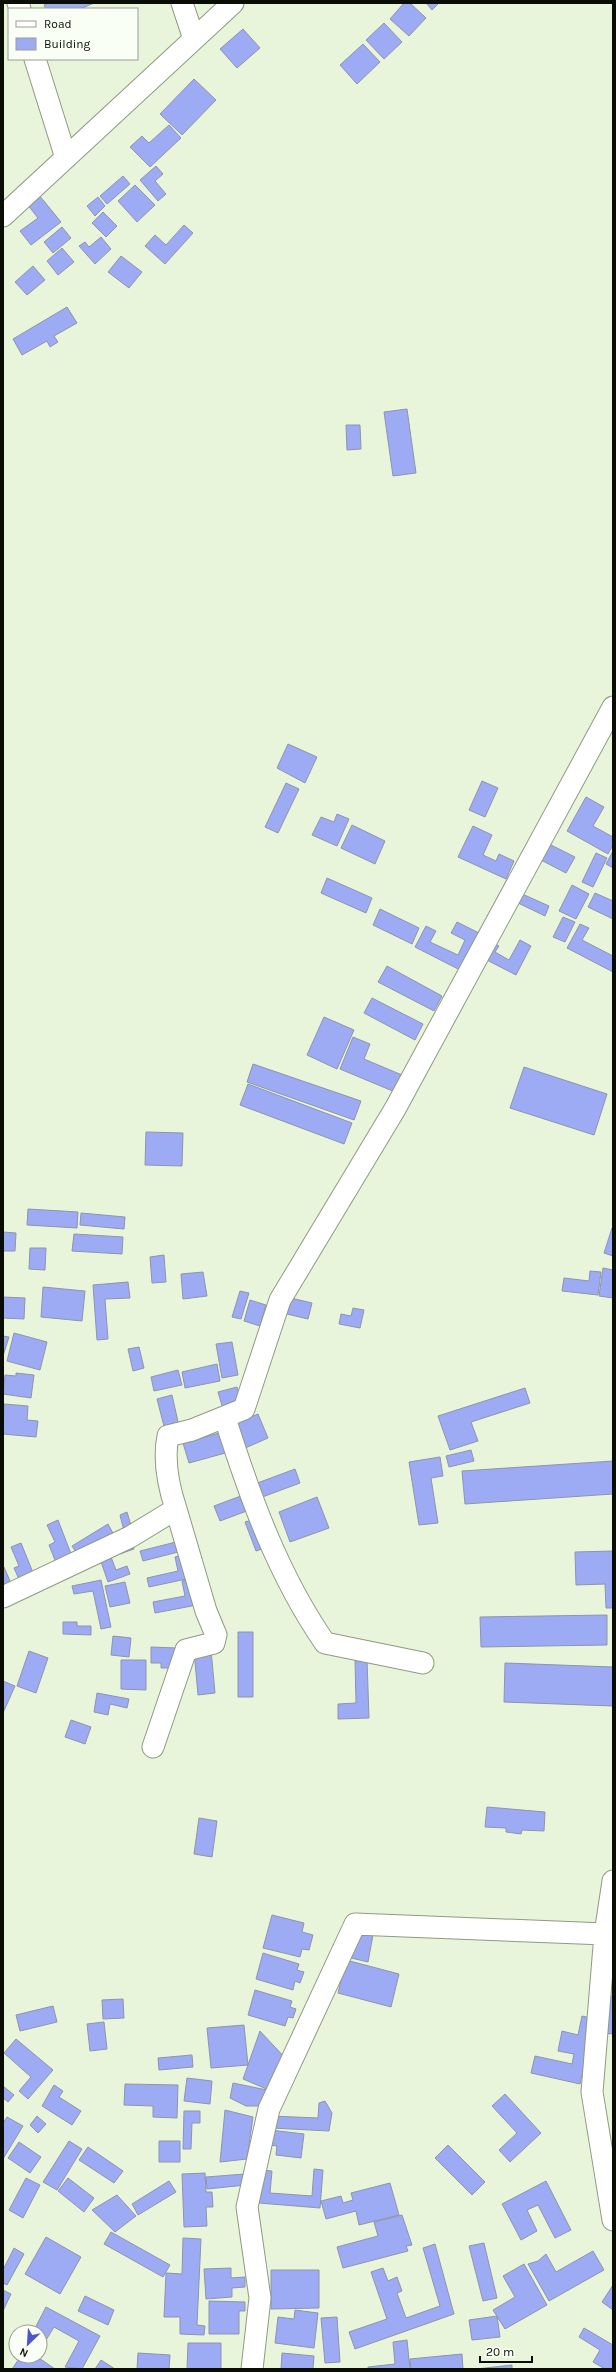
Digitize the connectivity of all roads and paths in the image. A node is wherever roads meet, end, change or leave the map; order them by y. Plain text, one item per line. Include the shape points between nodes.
1 (182, 3) edge
2 (233, 3) edge
3 (194, 39) junction
4 (35, 60) edge
5 (66, 158) junction
6 (5, 207) edge
7 (613, 707) edge
8 (225, 1418) junction
9 (176, 1509) junction
10 (3, 1597) edge
11 (423, 1663) dead end
12 (153, 1747) dead end
13 (613, 1881) edge
14 (605, 1934) junction
15 (613, 2220) edge
16 (252, 2369) edge

1 - 3 street
2 - 3 street
3 - 5 street
4 - 5 street
5 - 6 street
7 - 8 street via 395,1109 280,1300 244,1409
8 - 9 street via 168,1436 165,1454
8 - 11 street via 255,1511 304,1611 325,1643
9 - 10 street via 130,1537
9 - 12 street via 206,1611 216,1635 214,1643 186,1650
13 - 14 street
14 - 15 street via 592,2092
14 - 16 street via 355,1924 269,2110 261,2138 247,2206 260,2298

